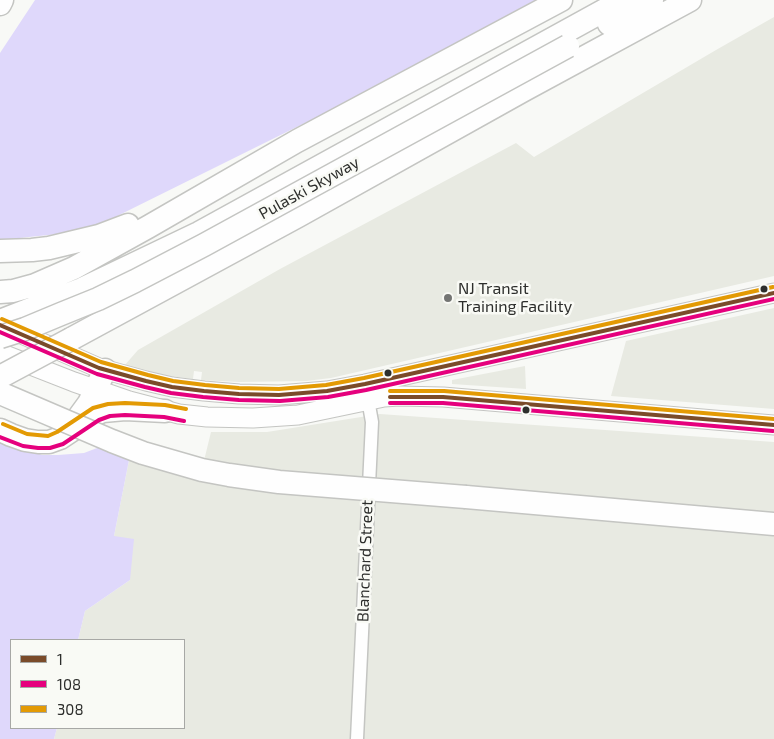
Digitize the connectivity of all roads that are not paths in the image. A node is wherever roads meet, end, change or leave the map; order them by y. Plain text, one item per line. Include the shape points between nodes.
1 (2, 0) edge
2 (561, 0) edge
3 (603, 0) edge
4 (622, 0) edge
5 (652, 0) edge
6 (658, 0) edge
7 (690, 0) edge
8 (0, 4) edge
9 (610, 23) junction
10 (555, 40) junction
11 (296, 141) junction
12 (0, 251) edge
13 (0, 292) edge
14 (774, 293) edge
15 (0, 323) edge
16 (0, 337) edge
17 (0, 353) edge
18 (0, 377) edge
19 (101, 380) junction
20 (367, 392) junction
21 (0, 394) edge
22 (165, 410) junction
23 (774, 425) edge
24 (0, 430) edge
25 (64, 435) junction
26 (774, 524) edge
27 (357, 739) edge

1 - 8 highway
2 - 11 highway
3 - 10 highway
4 - 10 highway
5 - 9 highway
6 - 9 highway
7 - 18 highway, bridge
9 - 10 highway, Pulaski Skyway
10 - 15 highway, Pulaski Skyway via 200,233 82,289
10 - 16 highway, Pulaski Skyway, bridge via 212,240 98,299
11 - 12 highway via 143,219 114,230 49,248
11 - 13 highway via 74,268 34,285
14 - 20 main road
15 - 19 main road
17 - 19 main road via 30,366
19 - 20 main road via 265,396 327,391
19 - 22 main road
19 - 25 highway
20 - 22 main road via 298,415 268,418 207,417
20 - 23 main road via 384,397 443,397
20 - 27 street, Blanchard Street via 372,422
21 - 26 highway, bridge via 174,463 256,480
22 - 25 highway via 103,411
24 - 25 highway via 38,442 49,442

